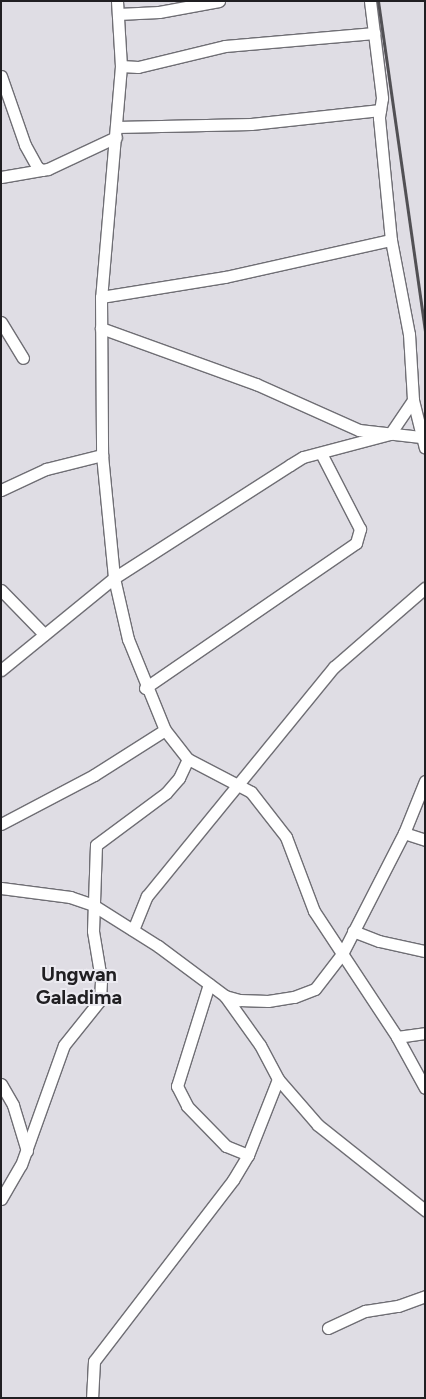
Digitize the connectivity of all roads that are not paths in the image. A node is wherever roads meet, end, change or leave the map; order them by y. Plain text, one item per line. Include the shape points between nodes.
1 (117, 1) edge
2 (219, 1) edge
3 (370, 1) edge
4 (118, 14) junction
5 (374, 33) junction
6 (121, 66) junction
7 (1, 76) edge
8 (380, 110) junction
9 (116, 132) junction
10 (42, 170) junction
11 (1, 176) edge
12 (391, 240) junction
13 (101, 297) junction
14 (1, 322) edge
15 (101, 328) junction
16 (23, 358) dead end
17 (413, 400) junction
18 (390, 434) junction
19 (423, 442) edge
20 (321, 453) junction
21 (102, 455) junction
22 (1, 490) edge
23 (114, 578) junction
24 (425, 588) edge
25 (1, 590) edge
26 (44, 634) junction
27 (1, 670) edge
28 (145, 688) junction
29 (165, 730) junction
30 (188, 759) junction
31 (425, 781) edge
32 (238, 784) junction
33 (1, 824) edge
34 (404, 833) junction
35 (425, 840) edge
36 (1, 888) edge
37 (93, 905) junction
38 (133, 930) junction
39 (353, 931) junction
40 (425, 951) edge
41 (342, 954) junction
42 (210, 984) junction
43 (225, 996) junction
44 (425, 1033) edge
45 (397, 1037) junction
46 (278, 1079) junction
47 (1, 1084) edge
48 (425, 1088) edge
49 (26, 1151) junction
50 (248, 1155) junction
51 (1, 1199) edge
52 (425, 1210) edge
53 (425, 1296) edge
54 (328, 1328) dead end
55 (92, 1398) edge

1 - 4 street
2 - 4 street via 159,12
3 - 5 street
4 - 6 street
5 - 6 street via 225,46 138,67
5 - 8 street via 382,98
6 - 9 street
7 - 10 street via 25,145
8 - 9 street via 251,124
8 - 12 street
9 - 10 street
9 - 13 street
10 - 11 street
12 - 13 street via 225,277
12 - 17 street via 409,334
13 - 15 street
14 - 16 street
15 - 18 street via 256,384 360,430
15 - 21 street
17 - 18 street
17 - 19 street
18 - 19 street
18 - 20 street
20 - 23 street via 290,464
20 - 28 street via 360,528 361,535 356,544
21 - 22 street via 46,470
21 - 23 street
23 - 26 street
23 - 28 street via 128,639
24 - 32 street via 334,667
25 - 26 street
26 - 27 street
28 - 29 street
29 - 30 street
29 - 33 street via 94,775
30 - 32 street
30 - 37 street via 179,778 166,793 96,845
31 - 34 street
32 - 38 street via 147,896
32 - 41 street via 265,806 286,837 314,911
34 - 35 street
34 - 39 street
36 - 37 street via 70,897
37 - 38 street
37 - 49 street via 93,931 101,979 100,1000 64,1045
38 - 42 street
39 - 40 street via 379,941
39 - 41 street
41 - 43 street via 315,989 294,997 268,1001
41 - 45 street
42 - 43 street
42 - 50 street via 178,1086 187,1106 214,1135 226,1146
43 - 46 street via 260,1045
44 - 45 street
45 - 48 street
46 - 50 street
46 - 52 street via 318,1125
47 - 49 street via 13,1105
49 - 51 street
50 - 55 street via 197,1230 94,1362
53 - 54 street via 398,1306 365,1311

